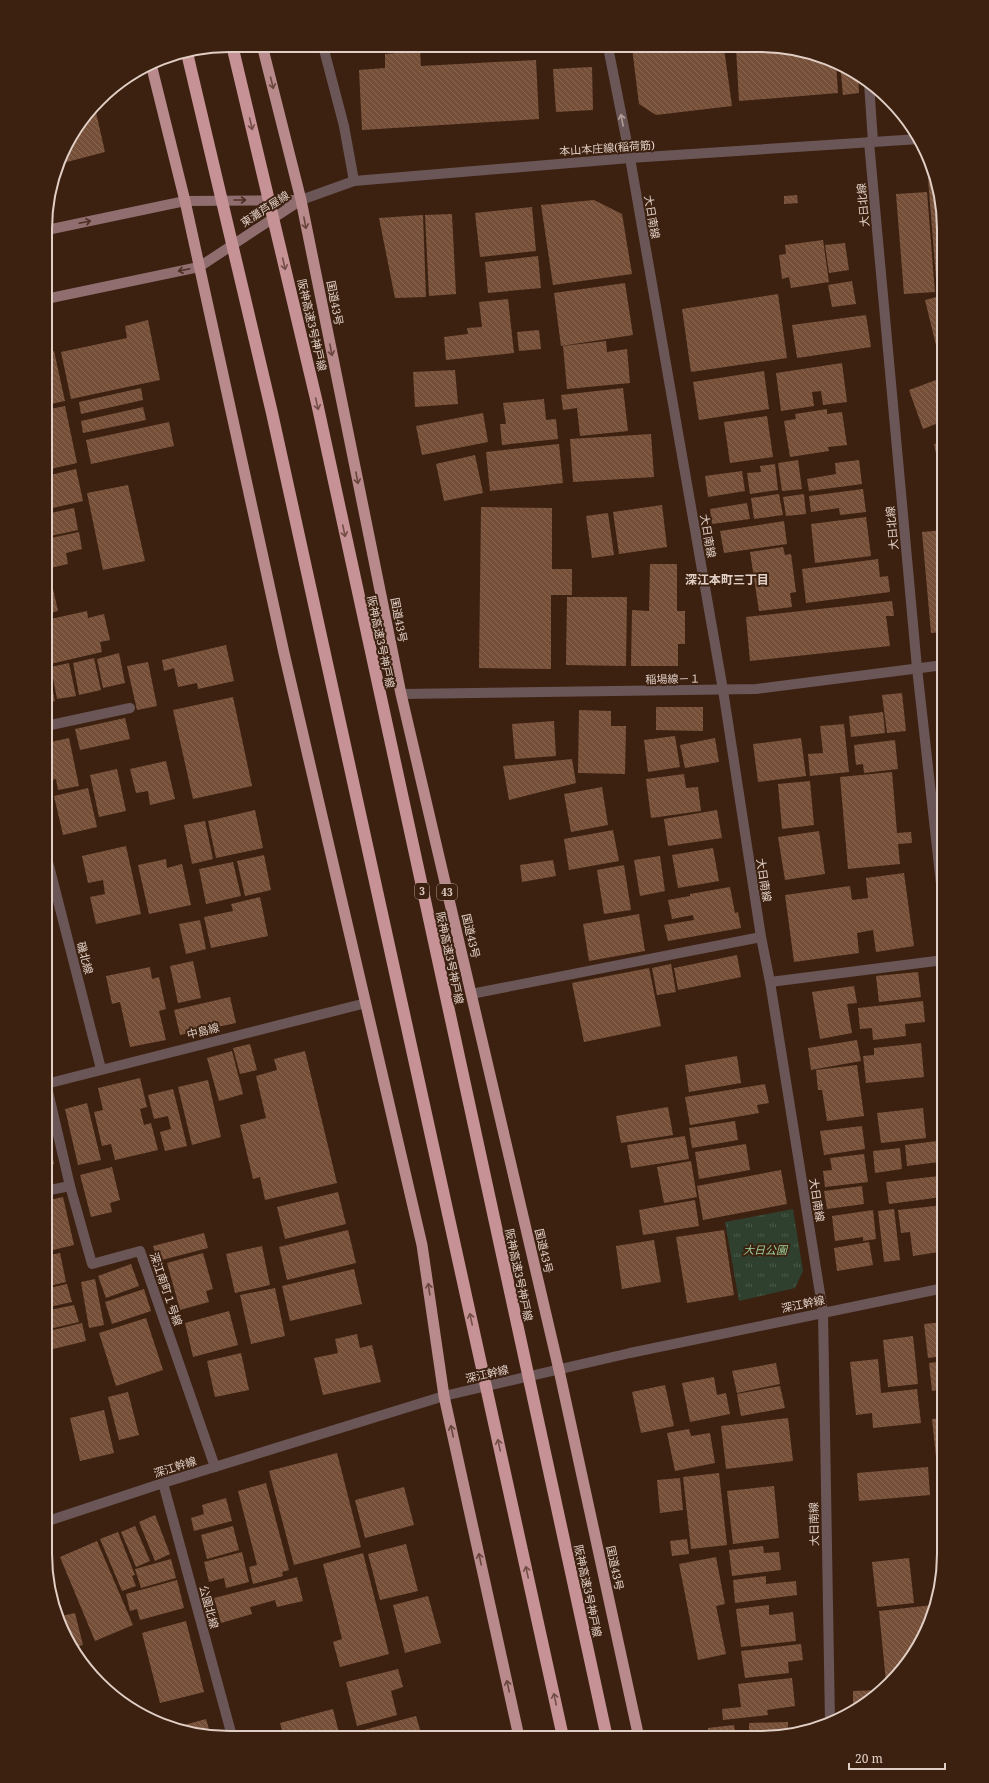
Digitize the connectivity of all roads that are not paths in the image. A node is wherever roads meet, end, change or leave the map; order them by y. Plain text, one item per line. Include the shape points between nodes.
1 (234, 52) edge
2 (264, 52) edge
3 (325, 52) edge
4 (609, 52) edge
5 (188, 57) edge
6 (152, 69) edge
7 (869, 90) edge
8 (913, 139) edge
9 (871, 142) junction
10 (630, 158) junction
11 (354, 181) junction
12 (301, 200) junction
13 (185, 201) junction
14 (52, 229) edge
15 (199, 266) junction
16 (52, 298) edge
17 (937, 666) edge
18 (916, 668) junction
19 (723, 690) junction
20 (401, 694) junction
21 (130, 708) dead end
22 (52, 725) edge
23 (937, 850) edge
24 (52, 877) edge
25 (761, 937) junction
26 (937, 961) edge
27 (770, 982) junction
28 (471, 994) junction
29 (366, 1003) junction
30 (101, 1069) junction
31 (52, 1081) edge
32 (52, 1109) edge
33 (70, 1186) junction
34 (52, 1190) edge
35 (937, 1289) edge
36 (823, 1312) junction
37 (558, 1370) junction
38 (444, 1396) junction
39 (215, 1467) junction
40 (163, 1483) junction
41 (52, 1520) edge
42 (830, 1717) edge
43 (231, 1731) edge
44 (518, 1731) edge
45 (563, 1731) edge
46 (605, 1731) edge
47 (637, 1731) edge

1 -> 46 highway, 阪神高速3号神戸線 / 3, bridge via 316,403
2 -> 12 highway, 国道43号 / 43
3 - 11 street via 344,126
10 -> 4 street, 大日南線
45 -> 5 highway, bridge via 272,413
6 - 13 highway
7 - 9 street, 大日北線
8 - 9 street, 本山本庄線(稲荷筋)
9 - 10 street, 本山本庄線(稲荷筋)
9 - 18 street, 大日北線
10 - 11 street, 本山本庄線(稲荷筋)
10 - 19 street, 大日南線
11 - 12 street, 本山本庄線(稲荷筋)
13 -> 12 main road, 東灘芦屋線
12 - 15 main road, 東灘芦屋線
12 -> 20 highway, 国道43号 / 43
14 -> 13 main road, 東灘芦屋線
13 - 15 highway
15 -> 16 main road, 東灘芦屋線
15 - 29 highway via 284,653
17 - 18 street, 稲場線－１
18 - 19 street, 稲場線－１ via 756,689
18 - 23 street, 大日北線
19 - 20 street, 稲場線－１
19 - 25 street, 大日南線
20 - 28 highway, 国道43号 / 43
21 - 22 street
24 - 30 street, 磯北線
25 - 27 street, 大日南線
25 - 28 street
26 - 27 street
27 - 36 street, 大日南線
28 - 37 highway, 国道43号 / 43
29 - 30 street, 中島線
38 -> 29 highway via 422,1245
30 - 31 street, 中島線
32 - 33 street, 深江南町１号線
33 - 34 street
33 - 39 street, 深江南町１号線 via 92,1264 140,1252
35 - 36 street, 深江幹線
36 - 37 street, 深江幹線
36 - 42 street, 大日南線
37 - 38 street, 深江幹線
37 - 47 highway, 国道43号 / 43
38 - 39 street, 深江幹線
44 -> 38 highway
39 - 40 street, 深江幹線
40 - 41 street, 深江幹線
40 - 43 street, 公園北線

